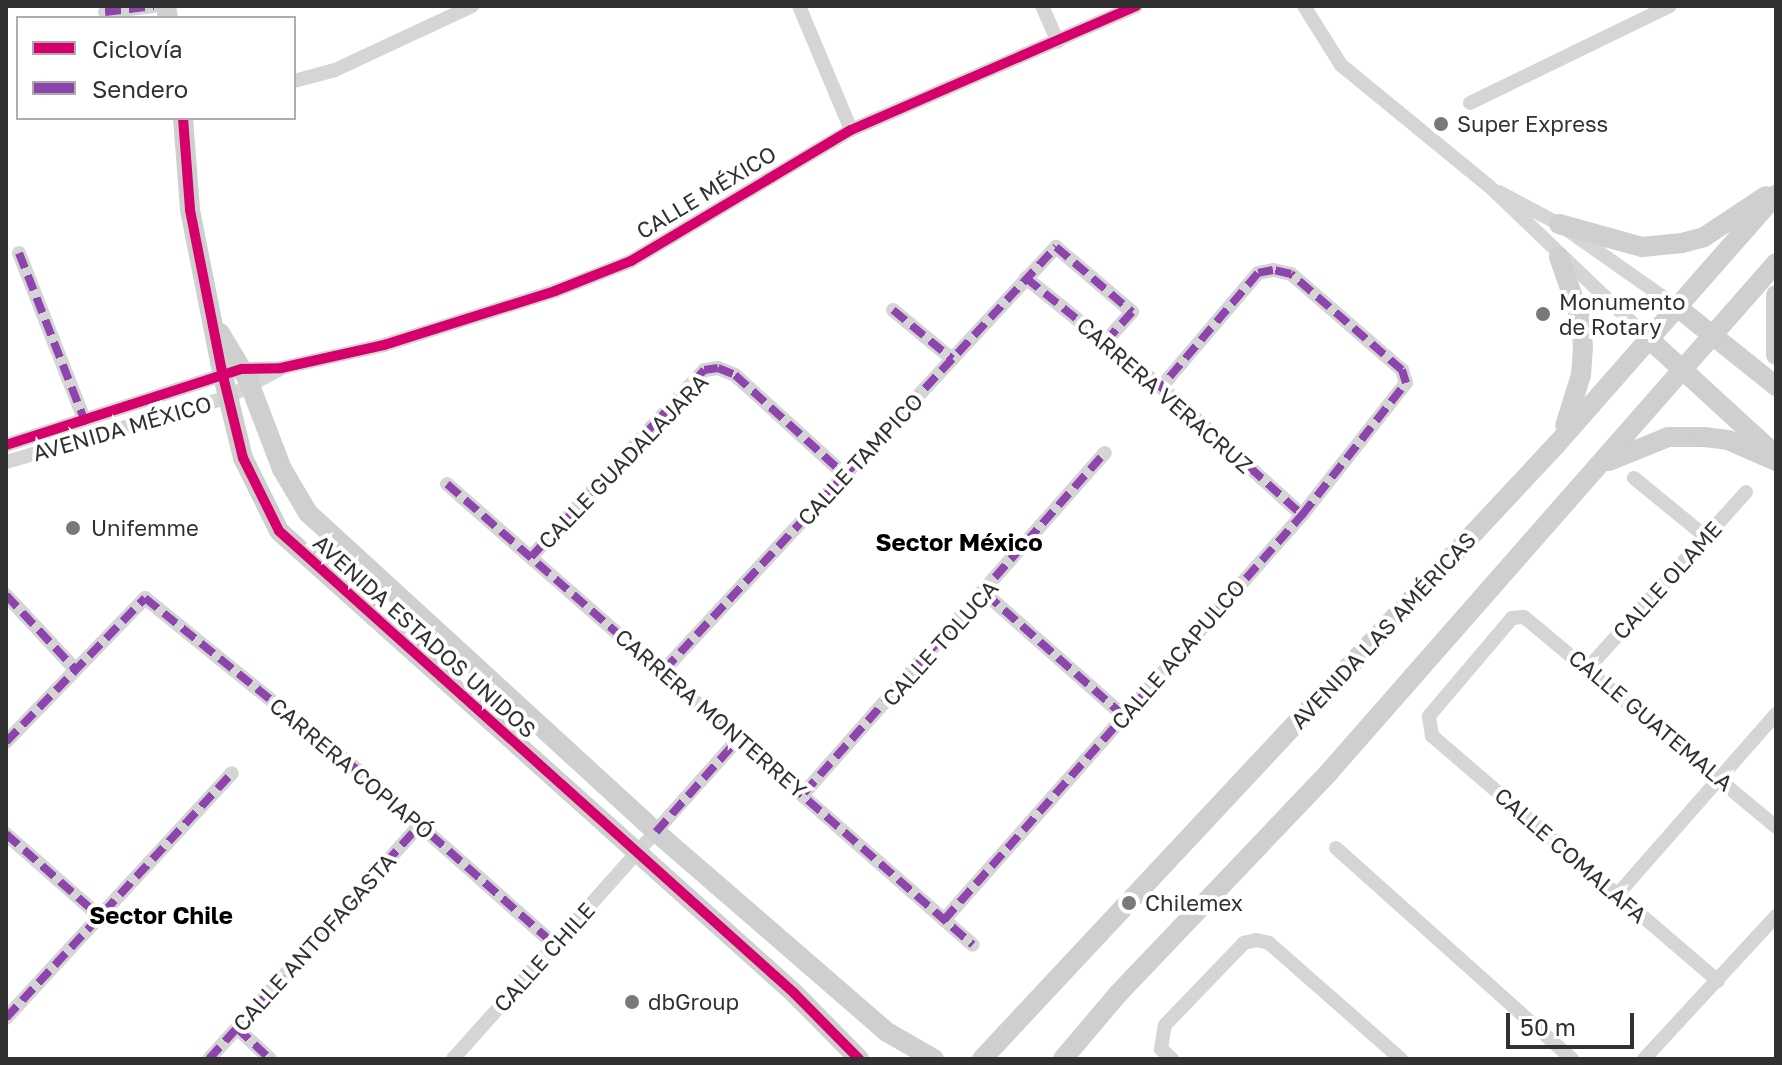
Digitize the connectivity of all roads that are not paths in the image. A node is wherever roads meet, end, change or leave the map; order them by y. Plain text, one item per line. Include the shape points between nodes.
1 (154, 6) edge
2 (472, 6) edge
3 (799, 6) edge
4 (1042, 6) edge
5 (1136, 6) edge
6 (1304, 6) edge
7 (1670, 6) edge
8 (105, 12) edge
9 (1058, 42) junction
10 (296, 80) edge
11 (1470, 103) dead end
12 (183, 120) edge
13 (851, 130) junction
14 (1489, 186) junction
15 (1776, 192) edge
16 (1559, 224) junction
17 (19, 253) dead end
18 (1559, 257) junction
19 (1776, 263) edge
20 (1026, 278) junction
21 (1776, 295) edge
22 (1677, 307) junction
23 (893, 310) dead end
24 (1713, 334) junction
25 (1649, 339) junction
26 (1106, 341) junction
27 (1776, 355) edge
28 (952, 359) junction
29 (281, 368) joint
30 (1683, 371) junction
31 (239, 378) junction
32 (1776, 386) edge
33 (1161, 387) junction
34 (228, 397) junction
35 (84, 418) junction
36 (91, 437) junction
37 (6, 445) edge
38 (1556, 445) junction
39 (1105, 453) dead end
40 (1776, 458) edge
41 (6, 462) edge
42 (1595, 469) junction
43 (845, 475) junction
44 (1634, 478) dead end
45 (447, 484) dead end
46 (1746, 492) dead end
47 (1302, 515) junction
48 (1706, 537) junction
49 (531, 557) junction
50 (986, 594) junction
51 (6, 595) edge
52 (1589, 667) junction
53 (75, 669) junction
54 (664, 670) junction
55 (1776, 714) edge
56 (1124, 716) junction
57 (1428, 727) joint
58 (740, 737) junction
59 (6, 742) edge
60 (232, 773) dead end
61 (1720, 778) junction
62 (804, 793) junction
63 (420, 825) junction
64 (1776, 827) edge
65 (656, 832) junction
66 (6, 834) edge
67 (1336, 848) dead end
68 (635, 855) junction
69 (1617, 895) junction
70 (98, 915) junction
71 (1776, 916) edge
72 (944, 920) junction
73 (555, 945) junction
74 (973, 945) dead end
75 (1718, 981) junction
76 (6, 1018) edge
77 (237, 1028) junction
78 (209, 1059) edge
79 (270, 1059) edge
80 (453, 1059) edge
81 (859, 1059) edge
82 (934, 1059) edge
83 (982, 1059) edge
84 (1063, 1059) edge
85 (1172, 1059) edge
86 (1401, 1059) edge
87 (1572, 1059) edge
88 (1644, 1059) edge

1 - 8 street
2 - 10 street via 335,70
3 - 13 street
4 - 9 street
5 - 9 street, CALLE MÉXICO
6 - 14 street via 1341,65
7 - 11 street
9 - 13 street, CALLE MÉXICO
12 - 31 main road, AVENIDA ESTADOS UNIDOS via 190,210 211,319
13 - 29 street, CALLE MÉXICO via 631,261 384,345
14 - 16 street
14 - 18 street
15 - 16 main road via 1704,237 1682,243 1642,247
15 - 22 main road, AVENIDA LAS AMÉRICAS
16 - 22 street
17 - 35 street
18 - 25 street
18 - 38 main road via 1581,320 1583,347 1572,411
19 - 24 main road
20 - 26 street, CARRERA VERACRUZ
20 - 26 street, CALLE TAMPICO via 1056,247 1132,312
20 - 28 street, CALLE TAMPICO
21 - 27 main road
22 - 24 main road
22 - 25 main road, AVENIDA LAS AMÉRICAS
23 - 28 street
24 - 30 main road
24 - 32 main road
25 - 30 main road
25 - 38 main road, AVENIDA LAS AMÉRICAS
26 - 33 street, CARRERA VERACRUZ
28 - 43 street, CALLE TAMPICO
29 - 31 street, AVENIDA MÉXICO
30 - 40 main road
30 - 42 main road
31 - 34 main road, AVENIDA ESTADOS UNIDOS
31 - 35 street, AVENIDA MÉXICO
31 - 65 main road, AVENIDA ESTADOS UNIDOS via 308,513
33 - 47 street, CARRERA VERACRUZ
33 - 47 street, CALLE ACAPULCO via 1258,273 1273,270 1291,274 1402,370 1406,383
34 - 36 street, AVENIDA MÉXICO
34 - 68 main road, AVENIDA ESTADOS UNIDOS via 243,458 279,531
35 - 36 street
35 - 37 street, AVENIDA MÉXICO
36 - 41 street, AVENIDA MÉXICO
38 - 83 main road, AVENIDA LAS AMÉRICAS
39 - 50 street, CALLE TOLUCA
40 - 42 main road via 1728,440 1668,437 1624,451
42 - 84 main road via 1330,771
43 - 49 street, CALLE GUADALAJARA via 735,375 718,368 704,370
43 - 54 street, CALLE TAMPICO
44 - 48 street
45 - 49 street, CARRERA MONTERREY
46 - 48 street, CALLE OLAME
47 - 56 street, CALLE ACAPULCO
48 - 52 street, CALLE OLAME
49 - 54 street, CARRERA MONTERREY
50 - 56 street
50 - 62 street, CALLE TOLUCA
51 - 53 street
52 - 57 street, CALLE GUATEMALA via 1524,617 1512,618 1429,716
52 - 61 street, CALLE GUATEMALA
53 - 59 street
53 - 63 street, CARRERA COPIAPÓ via 145,598
54 - 58 street, CARRERA MONTERREY
55 - 61 street
56 - 72 street, CALLE ACAPULCO
57 - 69 street, CALLE COMALAFA
58 - 62 street, CARRERA MONTERREY
58 - 65 street, CALLE CHILE
60 - 70 street
61 - 64 street, CALLE GUATEMALA
61 - 69 street
62 - 72 street, CARRERA MONTERREY
63 - 73 street, CARRERA COPIAPÓ
63 - 77 street, CALLE ANTOFAGASTA
65 - 68 street, CALLE CHILE
65 - 82 main road, AVENIDA ESTADOS UNIDOS via 887,1032
66 - 70 street
67 - 87 street
68 - 73 street, CALLE CHILE
68 - 81 main road, AVENIDA ESTADOS UNIDOS via 794,993
69 - 75 street, CALLE COMALAFA
70 - 76 street
71 - 75 street
72 - 74 street, CARRERA MONTERREY
73 - 80 street, CALLE CHILE
75 - 88 street
77 - 78 street, CALLE ANTOFAGASTA
77 - 79 street
85 - 86 street via 1161,1049 1165,1025 1244,943 1256,940 1269,943

